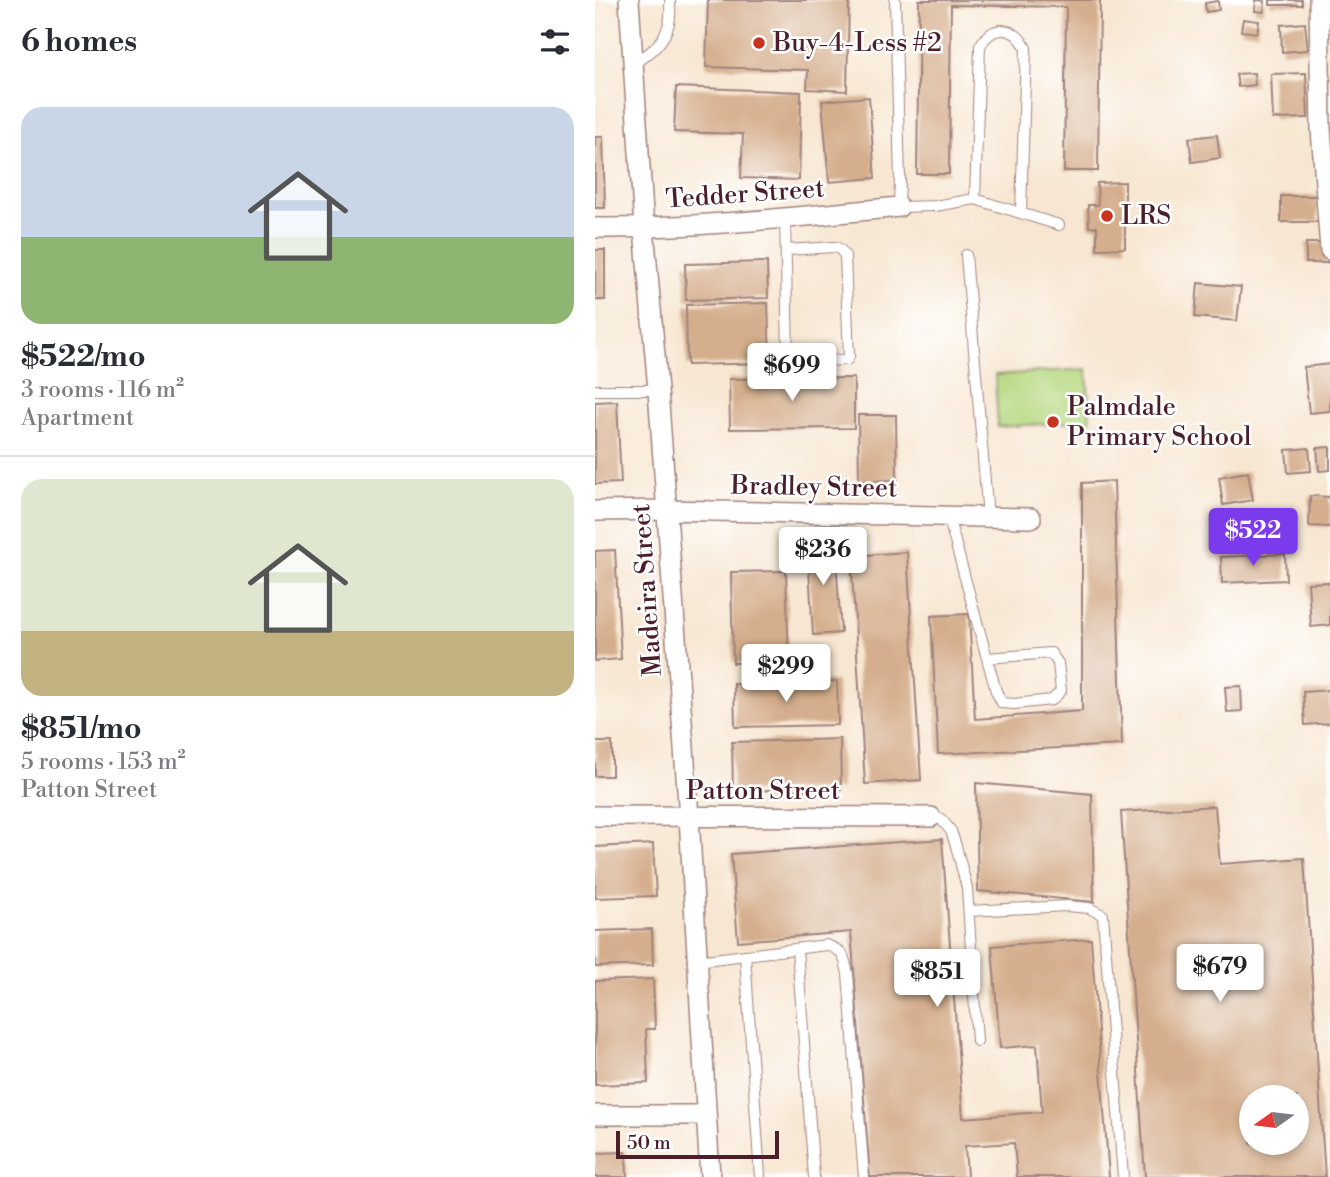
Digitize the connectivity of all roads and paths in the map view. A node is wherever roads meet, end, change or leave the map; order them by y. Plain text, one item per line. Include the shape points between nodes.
1 (629, 0) edge
2 (670, 0) edge
3 (895, 0) edge
4 (1319, 0) edge
5 (633, 65) junction
6 (1325, 129) edge
7 (975, 198) junction
8 (899, 207) junction
9 (1021, 213) junction
10 (785, 219) junction
11 (1059, 225) dead end
12 (595, 228) edge
13 (644, 228) junction
14 (786, 250) junction
15 (1330, 250) edge
16 (966, 255) dead end
17 (595, 390) edge
18 (658, 390) junction
19 (667, 510) junction
20 (595, 511) edge
21 (948, 516) junction
22 (988, 517) junction
23 (1031, 518) dead end
24 (987, 658) junction
25 (595, 816) edge
26 (689, 817) junction
27 (931, 817) joint
28 (969, 911) junction
29 (797, 948) junction
30 (745, 955) junction
31 (697, 961) junction
32 (977, 1041) dead end
33 (595, 1115) edge
34 (706, 1115) junction
35 (710, 1177) edge
36 (760, 1177) edge
37 (814, 1177) edge
38 (864, 1177) edge
39 (1123, 1177) edge

1 - 5 street, Madeira Street
2 - 5 lane via 669,23 661,40
3 - 8 lane
4 - 6 street
5 - 13 street, Madeira Street
6 - 15 street
7 - 8 lane
7 - 9 lane
7 - 9 lane via 980,46 989,34 1003,30 1017,35 1026,48
8 - 10 street, Tedder Street
9 - 11 lane
10 - 13 street, Tedder Street
10 - 14 lane
12 - 13 street, Tedder Street
13 - 18 street, Madeira Street
14 - 14 lane via 789,360 847,360 845,256 835,247
16 - 22 lane
17 - 18 lane
18 - 19 street, Madeira Street
19 - 20 street, Bradley Street
19 - 21 street, Bradley Street
19 - 26 street, Madeira Street
21 - 22 street, Bradley Street
21 - 24 lane
22 - 23 street, Bradley Street
24 - 24 lane via 1002,703 1052,700 1061,691 1058,663 1051,653
25 - 26 street, Patton Street
26 - 27 street, Patton Street
26 - 31 street, Madeira Street
27 - 28 lane via 941,819 951,831
28 - 32 lane
28 - 39 lane via 1067,906 1103,915
29 - 30 lane
29 - 37 lane
29 - 38 lane via 827,945 838,948 843,956
30 - 31 lane
30 - 36 lane
31 - 34 street, Madeira Street
33 - 34 street
34 - 35 street, Madeira Street

